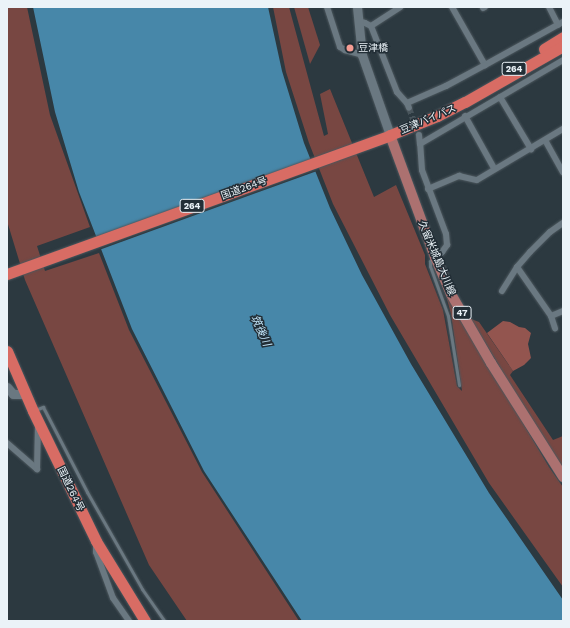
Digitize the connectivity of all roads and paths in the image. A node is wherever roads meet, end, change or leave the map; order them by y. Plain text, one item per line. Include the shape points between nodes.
1 (327, 7) edge
2 (357, 7) edge
3 (400, 7) edge
4 (452, 7) edge
5 (548, 7) edge
6 (358, 21) junction
7 (561, 23) edge
8 (371, 26) junction
9 (563, 37) edge
10 (563, 46) edge
11 (362, 55) junction
12 (563, 60) edge
13 (485, 65) junction
14 (500, 97) junction
15 (465, 102) junction
16 (465, 116) junction
17 (563, 129) edge
18 (390, 135) junction
19 (419, 135) tunnel mouth
20 (545, 140) junction
21 (420, 144) junction
22 (531, 149) junction
23 (494, 168) junction
24 (563, 172) edge
25 (428, 189) junction
26 (563, 223) edge
27 (435, 257) junction
28 (517, 267) junction
29 (11, 273) edge
30 (502, 291) dead end
31 (563, 311) edge
32 (551, 316) junction
33 (555, 328) dead end
34 (7, 351) edge
35 (458, 385) dead end
36 (7, 387) edge
37 (26, 394) junction
38 (33, 411) junction
39 (38, 421) junction
40 (7, 444) edge
41 (563, 476) edge
42 (96, 541) junction
43 (129, 621) edge
44 (145, 621) edge
45 (164, 621) edge

1 - 11 street via 340,47
2 - 6 street
3 - 8 street
4 - 13 street
5 - 7 street
6 - 8 street
6 - 11 street
7 - 13 street
8 - 13 street via 397,92 408,105
9 - 15 highway, 豆津バイパス / 264
10 - 15 highway, 豆津バイパス / 264
11 - 18 street
12 - 14 street
14 - 16 street
14 - 22 street
15 - 18 highway, 豆津バイパス / 264
16 - 21 street
16 - 23 street
17 - 20 street
18 - 27 main road, 久留米城島大川線 / 47
18 - 29 highway, 国道264号 / 264
19 - 21 street
20 - 22 street
20 - 24 street
21 - 25 street via 422,170
22 - 23 street
23 - 25 street via 477,180 459,176
25 - 27 street via 446,234 447,245
26 - 28 street via 550,232
27 - 35 lane via 430,260 430,266 448,316
27 - 41 main road, 久留米城島大川線 / 47 via 452,294 484,351
28 - 30 street
28 - 32 street
31 - 32 street
32 - 33 street
34 - 37 highway, 国道264号
36 - 37 street via 13,394
37 - 38 highway, 国道264号
38 - 39 highway, 国道264号
38 - 45 lane via 43,407 87,492 142,589
39 - 40 street via 37,469
39 - 42 highway, 国道264号
42 - 43 street via 96,552 113,598
42 - 44 highway, 国道264号

